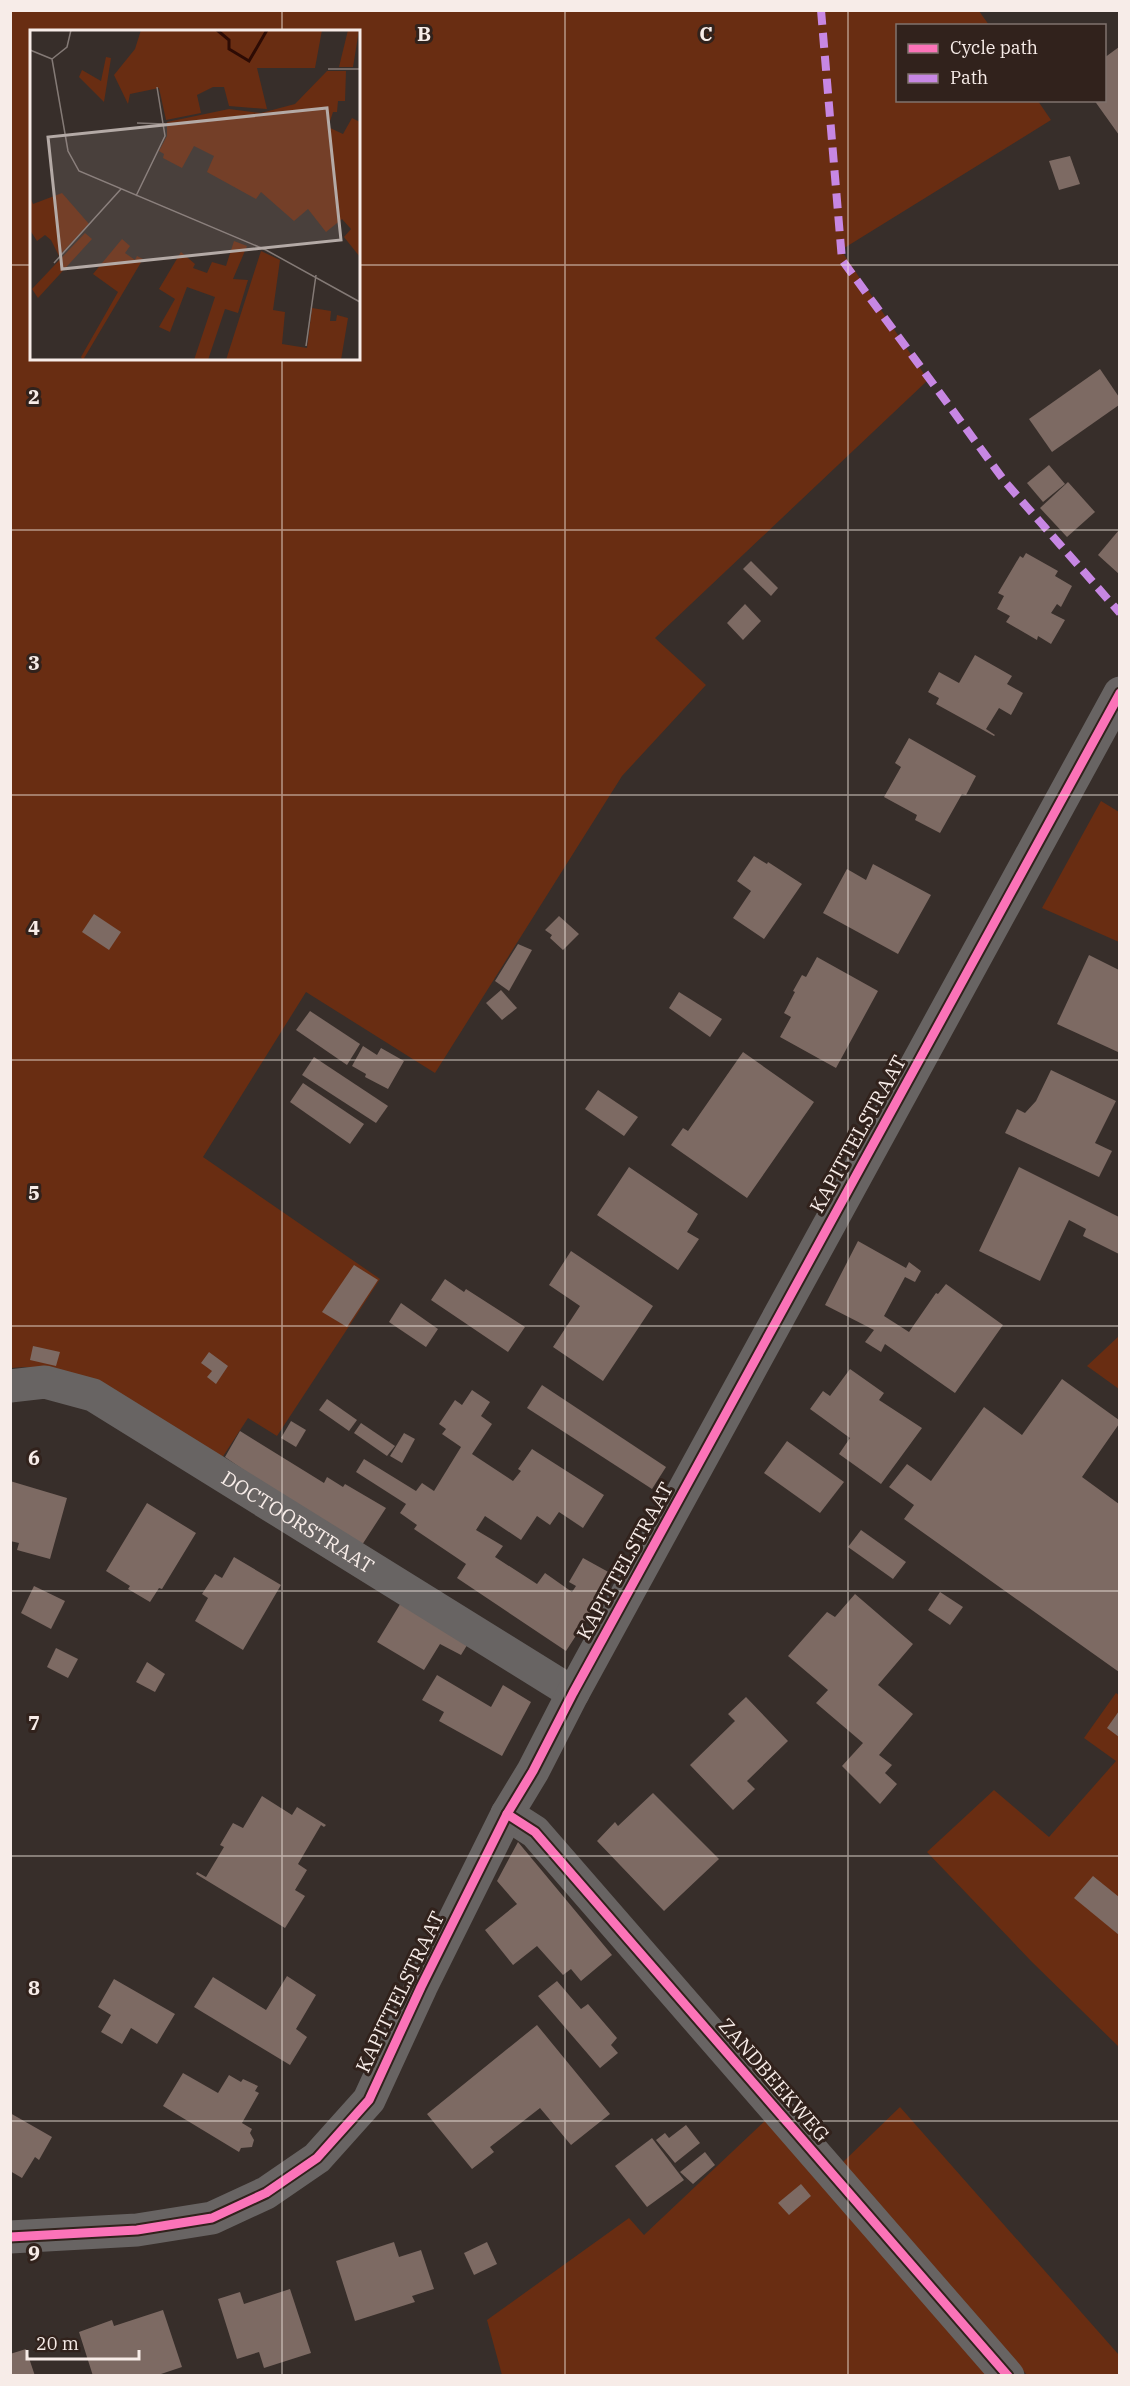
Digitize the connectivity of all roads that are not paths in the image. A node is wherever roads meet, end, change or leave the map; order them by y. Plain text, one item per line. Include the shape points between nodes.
1 (1119, 693) edge
2 (10, 1386) edge
3 (573, 1693) junction
4 (507, 1814) junction
5 (10, 2237) edge
6 (1008, 2376) edge

1 - 3 street, KAPITTELSTRAAT
2 - 3 street, DOCTOORSTRAAT via 45,1382 93,1395
3 - 4 street, KAPITTELSTRAAT
4 - 5 street, KAPITTELSTRAAT via 369,2100 317,2158 266,2193 212,2218 137,2230
4 - 6 street, ZANDBEEKWEG via 535,1832

